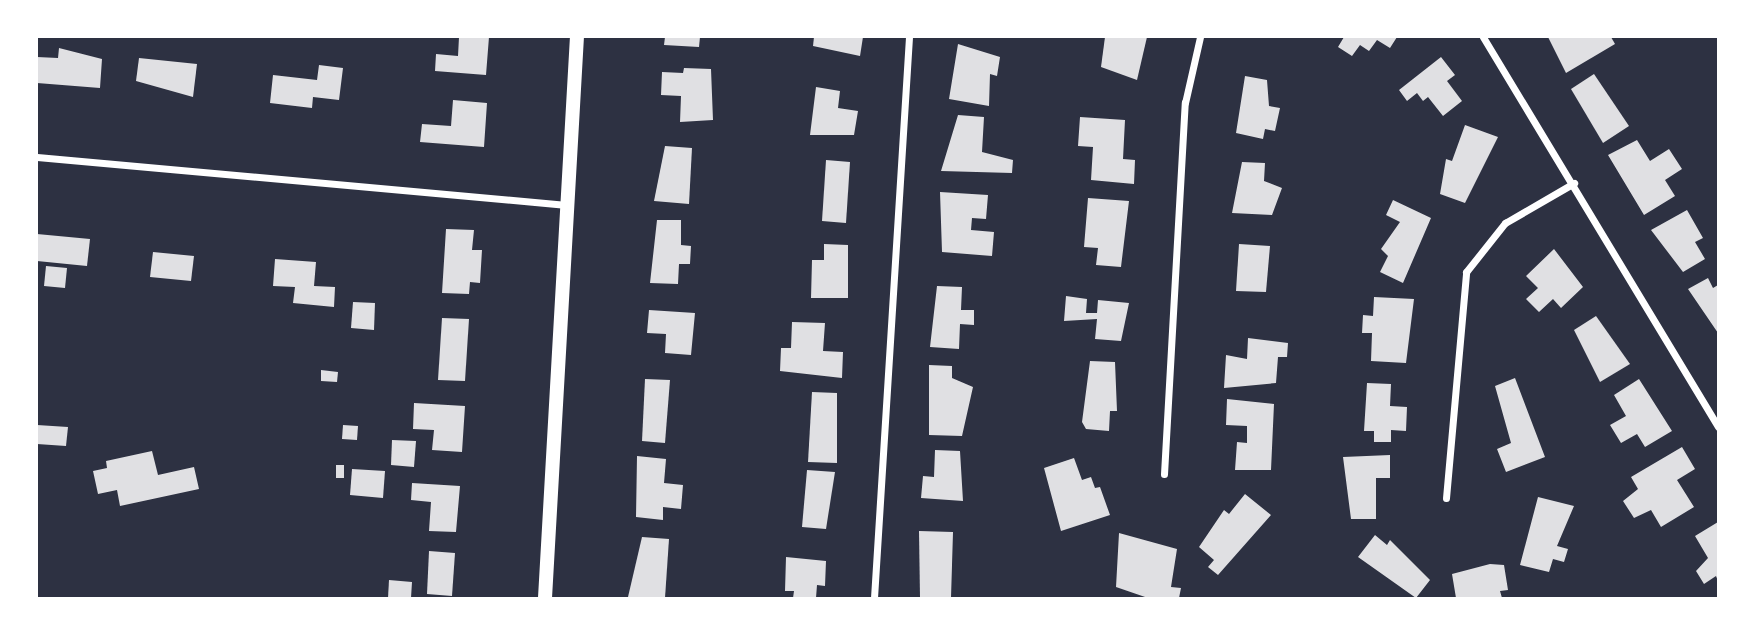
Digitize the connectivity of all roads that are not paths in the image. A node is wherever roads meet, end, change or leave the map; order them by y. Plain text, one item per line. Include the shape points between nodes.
1 (577, 37) edge
2 (909, 37) edge
3 (1200, 37) edge
4 (1483, 37) edge
5 (37, 158) edge
6 (1574, 183) junction
7 (566, 205) junction
8 (1718, 427) edge
9 (1164, 474) dead end
10 (1446, 498) dead end
11 (545, 598) edge
12 (874, 598) edge

1 - 7 main road
2 - 12 street
3 - 9 street via 1185,103
4 - 6 street
5 - 7 street
6 - 8 street
6 - 10 street via 1491,234 1466,272
7 - 11 main road

